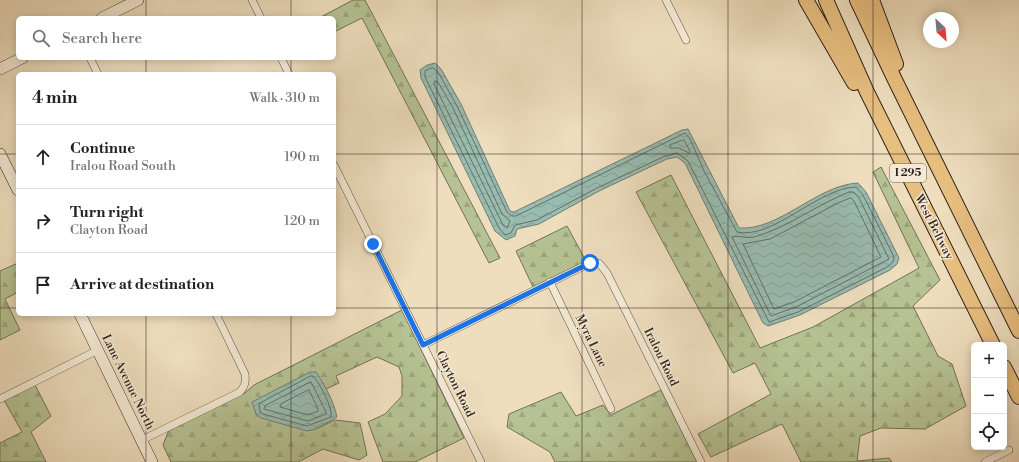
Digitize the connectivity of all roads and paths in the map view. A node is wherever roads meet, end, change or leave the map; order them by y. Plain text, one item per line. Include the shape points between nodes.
1 (138, 0) edge
2 (252, 0) edge
3 (666, 0) edge
4 (806, 0) edge
5 (826, 0) edge
6 (857, 0) edge
7 (872, 0) edge
8 (106, 16) edge
9 (260, 16) edge
10 (686, 40) dead end
11 (18, 60) edge
12 (91, 60) edge
13 (282, 60) edge
14 (0, 69) edge
15 (97, 72) edge
16 (288, 72) edge
17 (926, 145) junction
18 (0, 154) edge
19 (336, 170) edge
20 (910, 178) junction
21 (16, 186) edge
22 (550, 282) junction
23 (81, 316) edge
24 (217, 316) edge
25 (1019, 330) edge
26 (992, 342) edge
27 (423, 345) junction
28 (98, 350) junction
29 (1007, 373) edge
30 (1019, 397) edge
31 (0, 399) edge
32 (611, 409) dead end
33 (142, 440) junction
34 (1009, 450) dead end
35 (152, 462) edge
36 (481, 462) edge
37 (701, 462) edge
38 (985, 462) edge

1 - 8 main road
2 - 9 street
3 - 10 street
4 - 20 highway via 891,152
5 - 20 highway, West Beltway / I 295 via 867,92
6 - 17 highway, I 295
7 - 17 highway
11 - 14 main road
12 - 15 street
13 - 16 street
17 - 25 highway, I 295
18 - 21 main road
19 - 27 street, Clayton Road
20 - 26 highway, West Beltway / I 295
22 - 27 street
22 - 32 street, Myra Lane
22 - 37 street, Iralou Road via 590,263 599,263 607,273
23 - 28 main road, Lane Avenue North
24 - 33 street via 245,374 244,387 240,392
27 - 36 street, Clayton Road
28 - 31 street
28 - 33 main road, Lane Avenue North
29 - 30 highway
33 - 35 main road, Lane Avenue North
34 - 38 street

